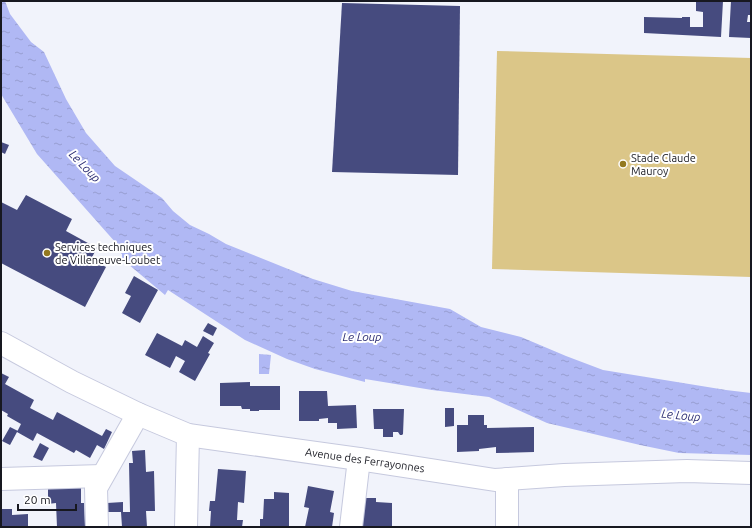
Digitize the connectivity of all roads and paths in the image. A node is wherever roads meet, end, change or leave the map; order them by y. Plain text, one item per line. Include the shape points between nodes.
1 (1, 343) edge
2 (138, 414) junction
3 (188, 434) junction
4 (359, 459) junction
5 (751, 473) edge
6 (102, 476) junction
7 (1, 478) edge
8 (508, 479) junction
9 (97, 527) edge
10 (186, 527) edge
11 (351, 527) edge
12 (506, 527) edge

1 - 2 street, Avenue des Ferrayonnes
2 - 3 street, Avenue des Ferrayonnes
2 - 6 street
3 - 4 street, Avenue des Ferrayonnes
3 - 10 street
4 - 8 street, Avenue des Ferrayonnes via 495,480
4 - 11 street
5 - 8 street, Avenue des Ferrayonnes via 687,471
6 - 7 street
6 - 9 street via 96,488
8 - 12 street

